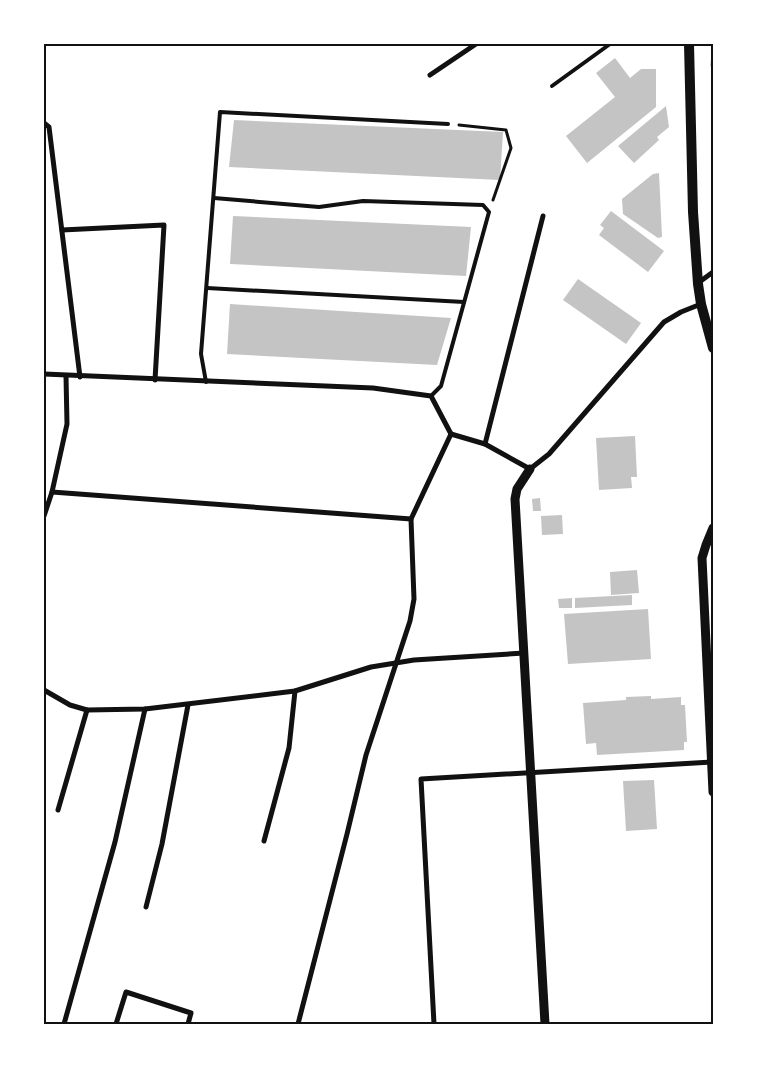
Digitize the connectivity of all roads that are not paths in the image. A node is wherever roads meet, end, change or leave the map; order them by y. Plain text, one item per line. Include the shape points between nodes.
1 (476, 44) edge
2 (610, 44) edge
3 (689, 44) edge
4 (430, 75) dead end
5 (552, 86) dead end
6 (44, 122) edge
7 (448, 124) road end
8 (214, 198) junction
9 (543, 216) dead end
10 (62, 230) junction
11 (713, 272) edge
12 (698, 284) junction
13 (206, 288) junction
14 (464, 302) junction
15 (701, 304) junction
16 (713, 348) edge
17 (44, 374) edge
18 (66, 376) junction
19 (80, 377) junction
20 (156, 380) junction
21 (206, 382) junction
22 (431, 396) junction
23 (450, 434) junction
24 (485, 444) junction
25 (530, 470) junction
26 (52, 492) junction
27 (44, 516) edge
28 (411, 519) junction
29 (713, 528) edge
30 (524, 653) junction
31 (397, 663) junction
32 (44, 690) edge
33 (295, 691) junction
34 (188, 705) junction
35 (87, 710) junction
36 (145, 710) junction
37 (712, 762) edge
38 (530, 772) junction
39 (713, 792) edge
40 (58, 810) dead end
41 (264, 842) dead end
42 (146, 907) dead end
43 (64, 1024) edge
44 (116, 1024) edge
45 (188, 1024) edge
46 (298, 1024) edge
47 (434, 1024) edge
48 (545, 1024) edge

1 - 4 street
2 - 5 lane
3 - 12 main road
6 - 10 street via 49,127
7 - 8 lane via 220,112
8 - 13 lane
8 - 14 lane via 319,207 362,201 483,206 488,212
9 - 24 street
10 - 19 street
10 - 20 street via 164,225
11 - 12 street
12 - 15 main road
13 - 14 lane
13 - 21 lane via 202,354
14 - 22 lane via 441,386
15 - 16 main road
15 - 25 street via 664,322 548,454
17 - 18 street
18 - 19 street
18 - 26 street via 67,424
19 - 20 street
20 - 21 street
21 - 22 street via 373,388
22 - 23 street
23 - 24 street
23 - 28 street
24 - 25 street
25 - 30 street via 514,498
26 - 27 street
26 - 28 street
28 - 31 street via 414,599
29 - 37 street via 702,558
30 - 31 street
30 - 38 street
31 - 33 street via 371,667
31 - 46 street via 366,755
32 - 35 street via 70,705
33 - 34 street
33 - 41 street via 289,748
34 - 36 street
34 - 42 street via 162,844
35 - 36 street
35 - 40 street
36 - 43 street via 115,842
37 - 38 street
37 - 39 street
38 - 47 street via 421,779
38 - 48 street
44 - 45 street via 126,992 191,1013

